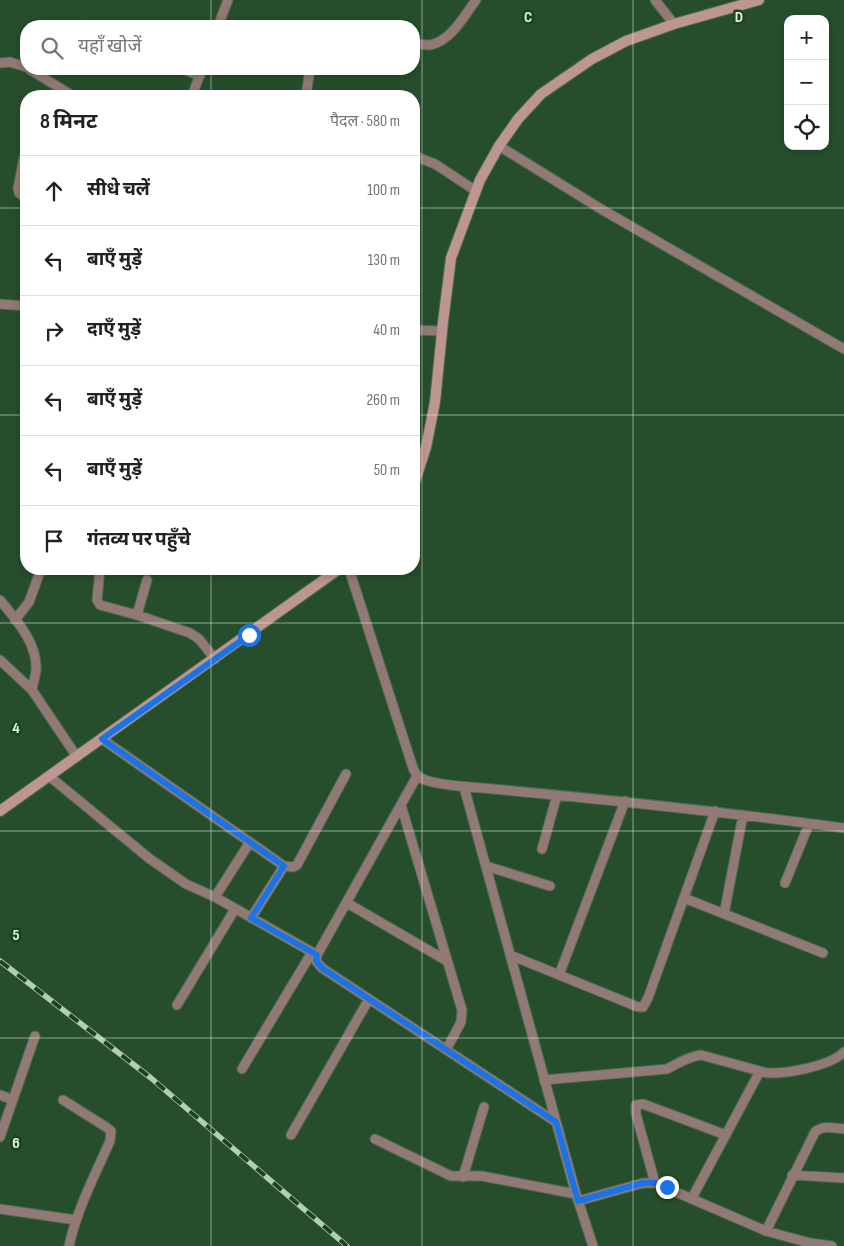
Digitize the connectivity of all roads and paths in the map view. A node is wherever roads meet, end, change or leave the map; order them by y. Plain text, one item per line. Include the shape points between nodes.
1 (228, 0) edge
2 (476, 0) edge
3 (656, 0) edge
4 (758, 0) edge
5 (220, 20) edge
6 (674, 24) junction
7 (420, 44) edge
8 (0, 63) edge
9 (20, 65) edge
10 (39, 75) edge
11 (200, 75) edge
12 (309, 75) edge
13 (63, 90) edge
14 (194, 90) edge
15 (307, 90) edge
16 (499, 146) junction
17 (420, 158) edge
18 (20, 177) edge
19 (476, 191) junction
20 (20, 194) edge
21 (0, 304) edge
22 (20, 306) edge
23 (420, 330) edge
24 (442, 331) junction
25 (844, 349) edge
26 (420, 466) edge
27 (39, 575) edge
28 (99, 575) edge
29 (331, 575) edge
30 (351, 575) edge
31 (146, 580) dead end
32 (0, 600) edge
33 (137, 615) junction
34 (15, 620) junction
35 (214, 659) junction
36 (0, 660) edge
37 (32, 690) junction
38 (102, 739) junction
39 (77, 757) junction
40 (346, 774) dead end
41 (49, 776) junction
42 (417, 776) junction
43 (464, 786) junction
44 (557, 795) junction
45 (625, 801) junction
46 (401, 805) junction
47 (0, 811) edge
48 (715, 811) junction
49 (743, 815) junction
50 (809, 824) junction
51 (844, 828) edge
52 (250, 842) junction
53 (542, 849) dead end
54 (284, 866) junction
55 (486, 866) junction
56 (785, 883) dead end
57 (550, 886) dead end
58 (215, 897) junction
59 (684, 898) junction
60 (347, 903) junction
61 (235, 908) junction
62 (724, 914) junction
63 (251, 918) junction
64 (823, 953) dead end
65 (315, 954) junction
66 (510, 955) junction
67 (448, 960) junction
68 (559, 975) junction
69 (369, 999) junction
70 (177, 1005) dead end
71 (35, 1036) dead end
72 (446, 1050) junction
73 (844, 1052) edge
74 (242, 1068) dead end
75 (760, 1071) junction
76 (544, 1080) junction
77 (0, 1095) edge
78 (13, 1100) junction
79 (63, 1100) dead end
80 (484, 1107) dead end
81 (556, 1122) junction
82 (844, 1129) edge
83 (726, 1134) junction
84 (291, 1135) dead end
85 (0, 1137) edge
86 (375, 1139) dead end
87 (792, 1175) junction
88 (463, 1177) junction
89 (844, 1178) edge
90 (655, 1183) junction
91 (577, 1198) junction
92 (692, 1198) junction
93 (0, 1209) edge
94 (76, 1220) junction
95 (766, 1231) junction
96 (69, 1246) edge
97 (593, 1246) edge
98 (832, 1246) edge

1 - 5 street
2 - 7 street via 441,42
3 - 6 street
4 - 6 street
6 - 16 street via 626,41 592,59 542,94 518,119
8 - 9 street
10 - 13 street
11 - 14 street
12 - 15 street
16 - 19 street
16 - 25 street via 601,209
17 - 19 street via 435,164
18 - 20 street
19 - 24 street via 452,258
21 - 22 street
23 - 24 street
24 - 26 street via 435,402
27 - 34 street via 32,596
28 - 33 street via 98,603
29 - 35 street
30 - 42 street
31 - 33 street
32 - 34 street
33 - 35 street via 196,636
34 - 37 street via 29,638 35,656
35 - 38 street
36 - 37 street
37 - 39 street
38 - 39 street
38 - 52 street
39 - 41 street
40 - 54 street via 297,864
41 - 47 street
41 - 58 street via 150,859 186,884
42 - 43 street
42 - 46 street
43 - 44 street
43 - 55 street
44 - 45 street
44 - 53 street
45 - 48 street
45 - 68 street
46 - 60 street
46 - 67 street
48 - 49 street
48 - 59 street
49 - 50 street
49 - 62 street
50 - 51 street
50 - 56 street
52 - 54 street
52 - 58 street
54 - 63 street
55 - 57 street
55 - 66 street
58 - 61 street
59 - 62 street
59 - 68 street via 643,1007
60 - 65 street
60 - 67 street
61 - 63 street
61 - 70 street
62 - 64 street
63 - 65 street
65 - 69 street via 318,965
65 - 74 street
66 - 68 street
66 - 76 street
67 - 72 street via 463,1016
69 - 72 street
69 - 84 street
71 - 78 street
72 - 81 street
73 - 75 street via 832,1061 792,1072 775,1074
75 - 76 street via 701,1055 682,1060 667,1069
75 - 83 street
76 - 81 street
77 - 78 street
78 - 85 street
79 - 94 street via 111,1131 110,1141
80 - 88 street
81 - 91 street
82 - 87 street via 819,1128
83 - 90 street via 643,1104 636,1105
83 - 92 street
86 - 88 street via 451,1176
87 - 89 street
87 - 95 street
88 - 91 street via 482,1176
90 - 91 street
90 - 92 street
91 - 97 street
92 - 95 street
93 - 94 street
94 - 96 street
95 - 98 street

